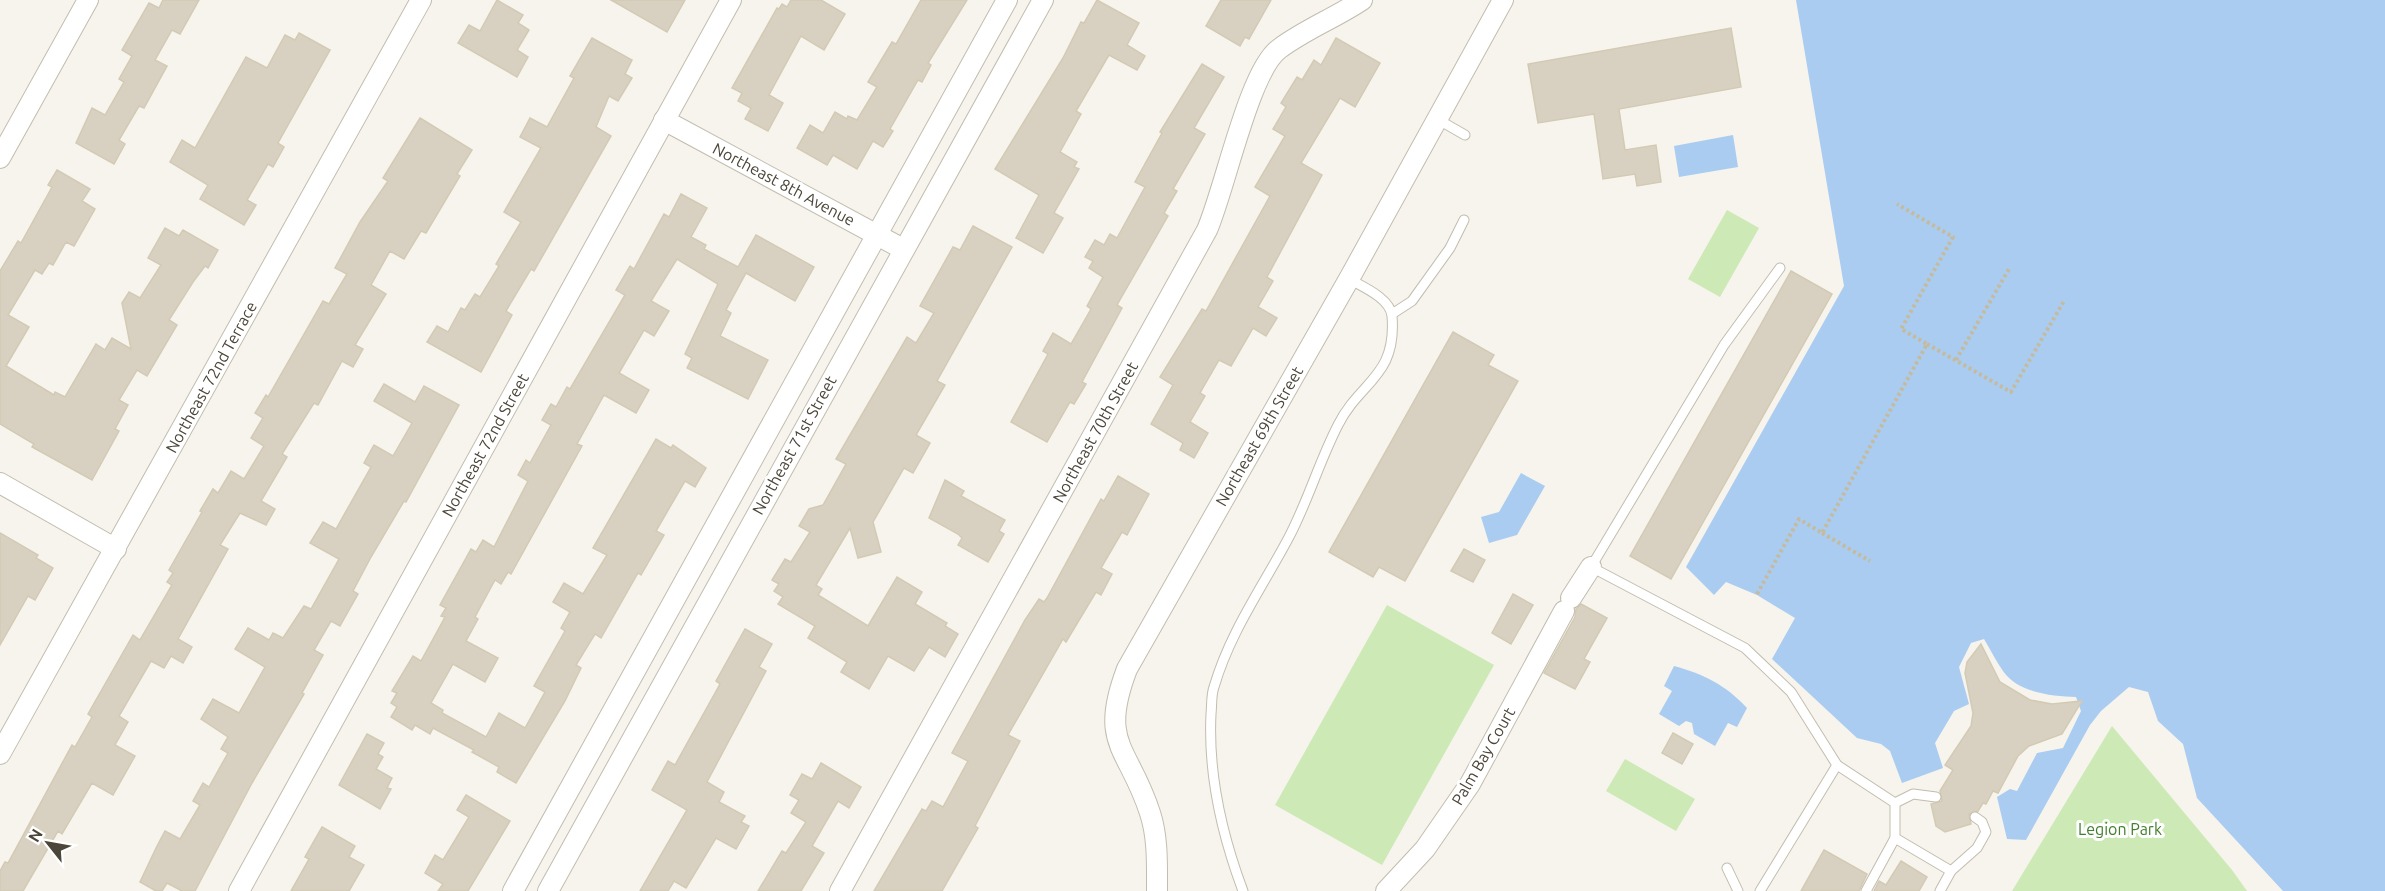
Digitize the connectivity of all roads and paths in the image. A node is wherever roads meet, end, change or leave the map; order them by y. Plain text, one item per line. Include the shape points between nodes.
1 (88, 0) edge
2 (422, 0) edge
3 (731, 0) edge
4 (1007, 0) edge
5 (1043, 0) edge
6 (1362, 0) edge
7 (1503, 0) edge
8 (1437, 119) junction
9 (664, 120) junction
10 (1465, 135) dead end
11 (0, 158) edge
12 (1897, 204) dead end
13 (1464, 220) dead end
14 (878, 234) junction
15 (903, 249) junction
16 (1780, 268) dead end
17 (2008, 268) dead end
18 (1349, 279) junction
19 (2064, 301) dead end
20 (1392, 314) junction
21 (1927, 344) junction
22 (1956, 360) junction
23 (0, 483) edge
24 (1822, 533) junction
25 (116, 549) junction
26 (1870, 561) dead end
27 (1591, 567) junction
28 (1757, 594) dead end
29 (0, 754) edge
30 (1837, 765) junction
31 (1936, 797) dead end
32 (1895, 803) junction
33 (1975, 817) dead end
34 (1895, 838) junction
35 (1727, 868) dead end
36 (1951, 871) junction
37 (239, 891) edge
38 (513, 891) edge
39 (548, 891) edge
40 (840, 891) edge
41 (1157, 891) edge
42 (1243, 891) edge
43 (1386, 891) edge
44 (1738, 891) edge
45 (1760, 891) edge
46 (1866, 891) edge
47 (1940, 891) edge

1 - 11 street
2 - 25 street, Northeast 72nd Terrace
3 - 9 street, Northeast 72nd Street
4 - 14 street, Northeast 71st Street
5 - 15 street, Northeast 71st Street
6 - 40 street, Northeast 70th Street via 1278,49 1265,62 1207,230
7 - 8 street, Northeast 69th Street
8 - 10 lane
8 - 18 street, Northeast 69th Street
9 - 14 street, Northeast 8th Avenue
9 - 37 street, Northeast 72nd Street
12 - 21 path via 1953,237 1901,329
13 - 20 lane via 1450,248 1412,301
14 - 15 street, Northeast 8th Avenue
14 - 38 street, Northeast 71st Street
15 - 39 street, Northeast 71st Street
16 - 27 lane via 1724,345
17 - 22 path
18 - 20 lane via 1378,296
18 - 41 street, Northeast 69th Street via 1127,669 1119,691 1114,715 1117,741 1150,813 1157,855
19 - 22 path via 2011,392
20 - 42 lane via 1390,355 1370,387 1352,403 1339,423 1289,536 1238,624 1213,689 1209,750 1228,852
21 - 22 path
21 - 24 path
23 - 25 street
24 - 26 path
24 - 28 path via 1799,519
25 - 29 street, Northeast 72nd Terrace
27 - 30 lane via 1745,648 1791,692
27 - 43 street, Palm Bay Court via 1470,784 1425,849
30 - 32 lane
30 - 45 lane
31 - 32 lane via 1913,794
32 - 34 lane
33 - 36 lane via 1986,832 1977,848
34 - 36 lane
34 - 46 lane
35 - 44 lane
36 - 47 lane

